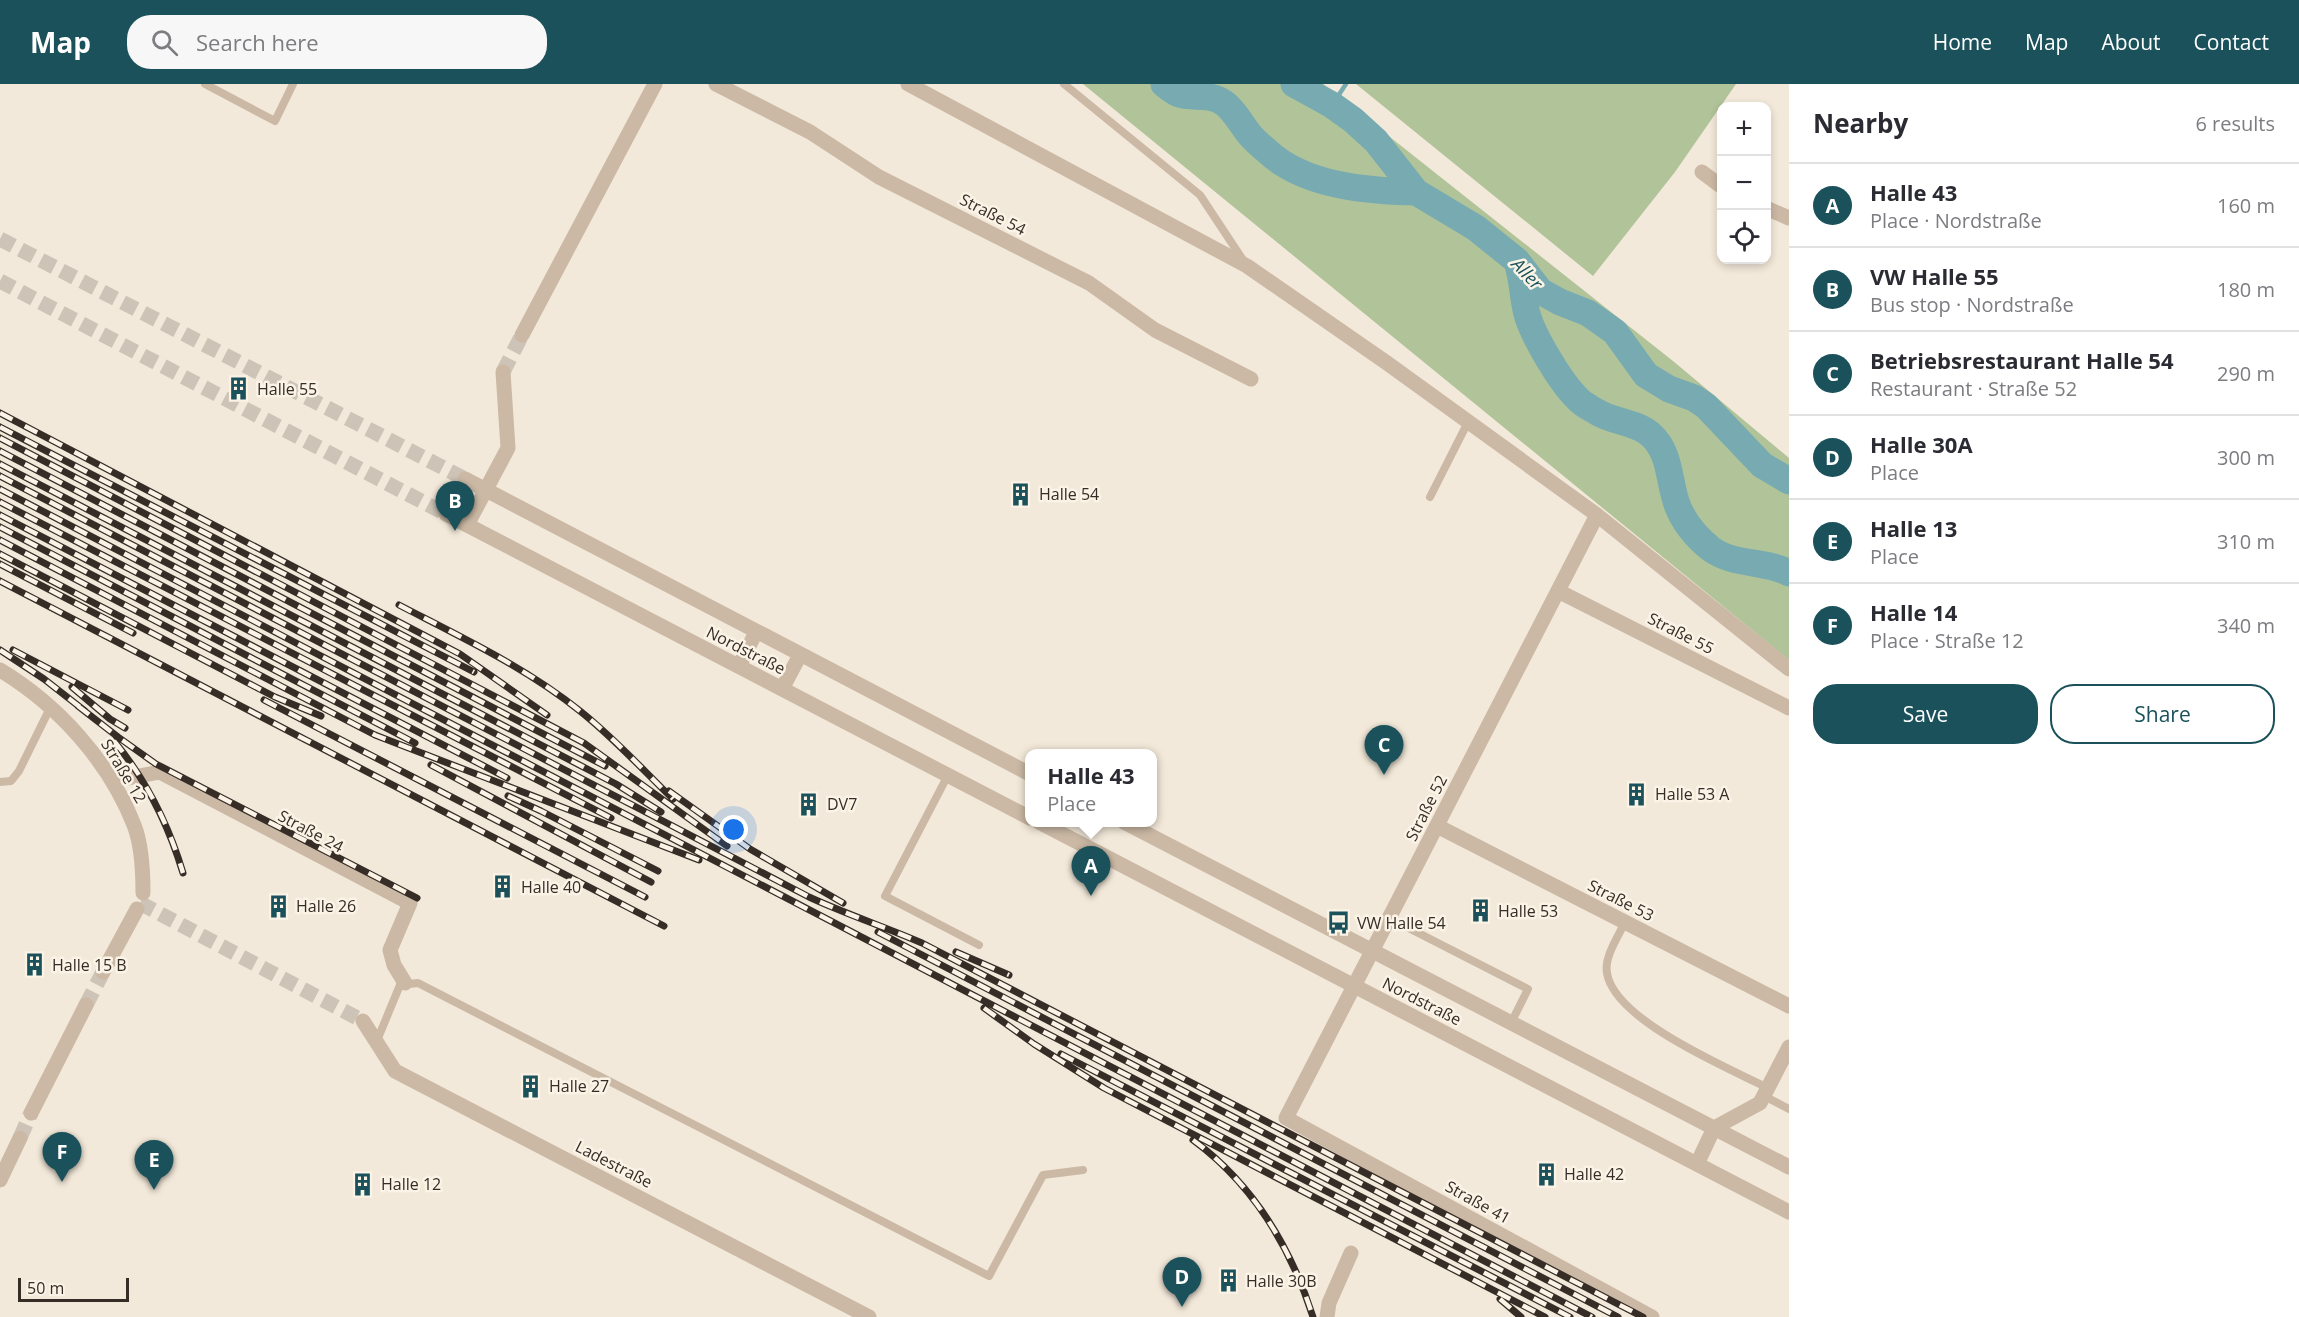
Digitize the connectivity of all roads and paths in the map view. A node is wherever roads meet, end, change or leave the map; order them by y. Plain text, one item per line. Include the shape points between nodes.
1 (205, 84) edge
2 (293, 84) edge
3 (656, 84) edge
4 (716, 84) edge
5 (908, 84) edge
6 (1064, 84) edge
7 (1702, 172) dead end
8 (1717, 183) edge
9 (1771, 210) edge
10 (1789, 218) edge
11 (1247, 266) junction
12 (522, 335) tunnel mouth
13 (503, 372) tunnel mouth
14 (1251, 379) dead end
15 (1468, 422) junction
16 (465, 479) tunnel mouth
17 (486, 490) junction
18 (1430, 497) dead end
19 (446, 514) tunnel mouth
20 (1597, 515) junction
21 (467, 525) junction
22 (1558, 591) junction
23 (756, 632) junction
24 (800, 656) junction
25 (739, 666) junction
26 (1789, 669) edge
27 (0, 670) edge
28 (782, 689) junction
29 (50, 708) junction
30 (1789, 708) edge
31 (1025, 772) edge
32 (948, 775) junction
33 (112, 781) junction
34 (0, 782) edge
35 (1025, 816) edge
36 (1437, 826) junction
37 (1049, 827) edge
38 (1134, 827) edge
39 (143, 893) dead end
40 (137, 909) dead end
41 (1389, 918) junction
42 (1625, 922) junction
43 (979, 945) dead end
44 (1372, 950) junction
45 (103, 972) tunnel mouth
46 (405, 983) junction
47 (1353, 986) junction
48 (86, 1005) tunnel mouth
49 (1789, 1006) edge
50 (363, 1021) tunnel mouth
51 (1511, 1023) junction
52 (376, 1043) junction
53 (1789, 1047) edge
54 (1766, 1092) junction
55 (1789, 1109) edge
56 (32, 1113) tunnel mouth
57 (1286, 1118) joint
58 (1714, 1128) junction
59 (20, 1138) tunnel mouth
60 (1697, 1164) junction
61 (1789, 1167) edge
62 (1083, 1170) dead end
63 (0, 1180) edge
64 (1789, 1212) edge
65 (1351, 1253) dead end
66 (869, 1317) edge
67 (1328, 1317) edge
68 (1652, 1317) edge

1 - 2 lane via 275,121
3 - 12 street
4 - 14 street, Straße 54 via 810,132 879,177 1089,283 1155,330
5 - 11 street
6 - 11 lane via 1200,195
7 - 8 street
9 - 10 street
11 - 15 street
13 - 17 street via 508,448
15 - 18 lane
15 - 20 street
16 - 17 street, Nordstraße
17 - 21 street
17 - 23 street, Nordstraße
19 - 21 street, Nordstraße
20 - 22 street, Straße 52
20 - 26 street
21 - 25 street, Nordstraße
22 - 30 street, Straße 55
22 - 36 street, Straße 52
23 - 24 street, Nordstraße
23 - 25 street
24 - 28 street
24 - 31 street, Nordstraße
25 - 28 street, Nordstraße
27 - 29 street, Straße 12 via 25,685
28 - 32 street, Nordstraße
29 - 33 street, Straße 12 via 87,744
29 - 34 lane via 19,771 11,781
32 - 35 street, Nordstraße
32 - 43 lane via 885,896
33 - 39 street, Straße 12 via 135,826
33 - 46 street, Straße 24 via 160,772 410,903 390,950
36 - 41 street, Straße 52
36 - 42 street, Straße 53
37 - 47 street, Nordstraße
38 - 44 street, Nordstraße
40 - 45 street
41 - 44 street, Straße 52
41 - 51 lane via 1528,989
42 - 49 street, Straße 53
42 - 54 lane via 1606,963 1613,990 1634,1014
44 - 47 street, Straße 52
44 - 51 street, Nordstraße
46 - 52 lane via 400,985
46 - 62 lane via 418,983 989,1276 1044,1175
47 - 57 street, Straße 52
47 - 60 street, Nordstraße
48 - 56 street
50 - 52 street, Ladestraße
51 - 58 street, Nordstraße
52 - 66 street, Ladestraße via 395,1071
53 - 54 street
54 - 55 lane
54 - 58 street via 1760,1103
57 - 68 street, Straße 41
58 - 60 street
58 - 61 street, Nordstraße
59 - 63 street
60 - 64 street, Nordstraße
65 - 67 street via 1329,1303

